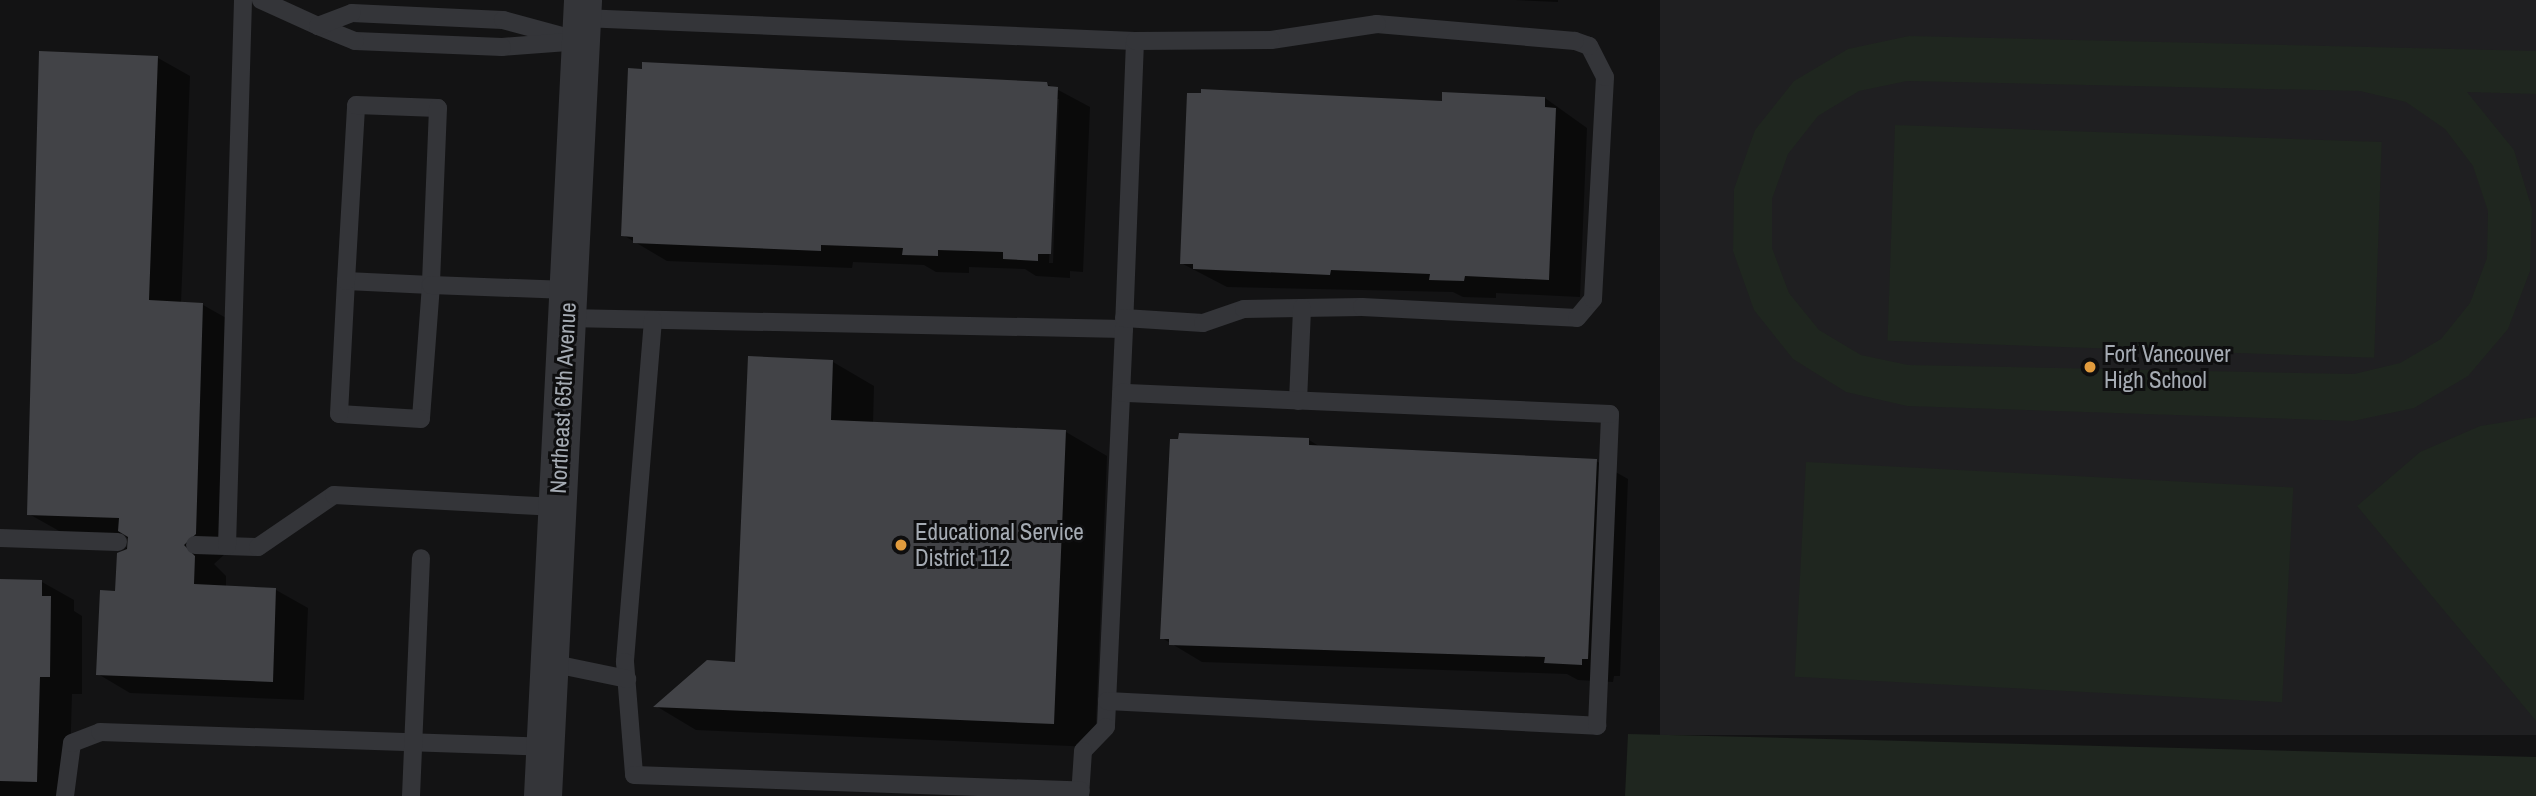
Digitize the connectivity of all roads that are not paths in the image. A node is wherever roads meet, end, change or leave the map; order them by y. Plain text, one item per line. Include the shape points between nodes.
1 (243, 0) edge
2 (261, 0) edge
3 (582, 19) edge
4 (318, 26) junction
5 (1135, 41) junction
6 (346, 281) junction
7 (430, 285) junction
8 (568, 304) junction
9 (1302, 308) junction
10 (653, 320) junction
11 (1124, 323) junction
12 (1121, 393) junction
13 (1298, 401) junction
14 (557, 507) junction
15 (0, 538) edge
16 (118, 542) dead end
17 (195, 545) dead end
18 (227, 546) junction
19 (421, 558) dead end
20 (550, 663) junction
21 (627, 679) junction
22 (1107, 701) junction
23 (413, 742) junction
24 (545, 747) junction
25 (1080, 794) edge
26 (65, 796) edge
27 (411, 796) edge
28 (543, 796) edge

1 - 18 lane
2 - 4 lane
3 - 4 lane via 352,13
3 - 4 lane via 502,47 355,41
3 - 5 lane
3 - 8 street, Northeast 65th Avenue
5 - 9 lane via 1271,40 1377,24 1575,41 1589,46 1597,58 1605,77 1593,299 1577,318
5 - 11 lane
6 - 7 lane
6 - 7 lane via 339,414 421,419
6 - 7 lane via 356,104 438,108
7 - 8 lane
8 - 10 lane
8 - 14 street, Northeast 65th Avenue
9 - 11 lane via 1244,309 1203,323
9 - 13 lane
10 - 11 lane
10 - 21 lane
11 - 12 lane
12 - 13 lane
12 - 22 lane
13 - 22 lane via 1610,414 1597,726
14 - 18 lane via 334,495 258,547
14 - 20 street, Northeast 65th Avenue
15 - 16 lane
17 - 18 lane
19 - 23 lane
20 - 21 lane
20 - 24 street, Northeast 65th Avenue
21 - 25 lane via 634,775
22 - 25 lane via 1106,727 1083,751
23 - 24 lane
23 - 26 lane via 100,732 72,743
23 - 27 lane
24 - 28 street, Northeast 65th Avenue

